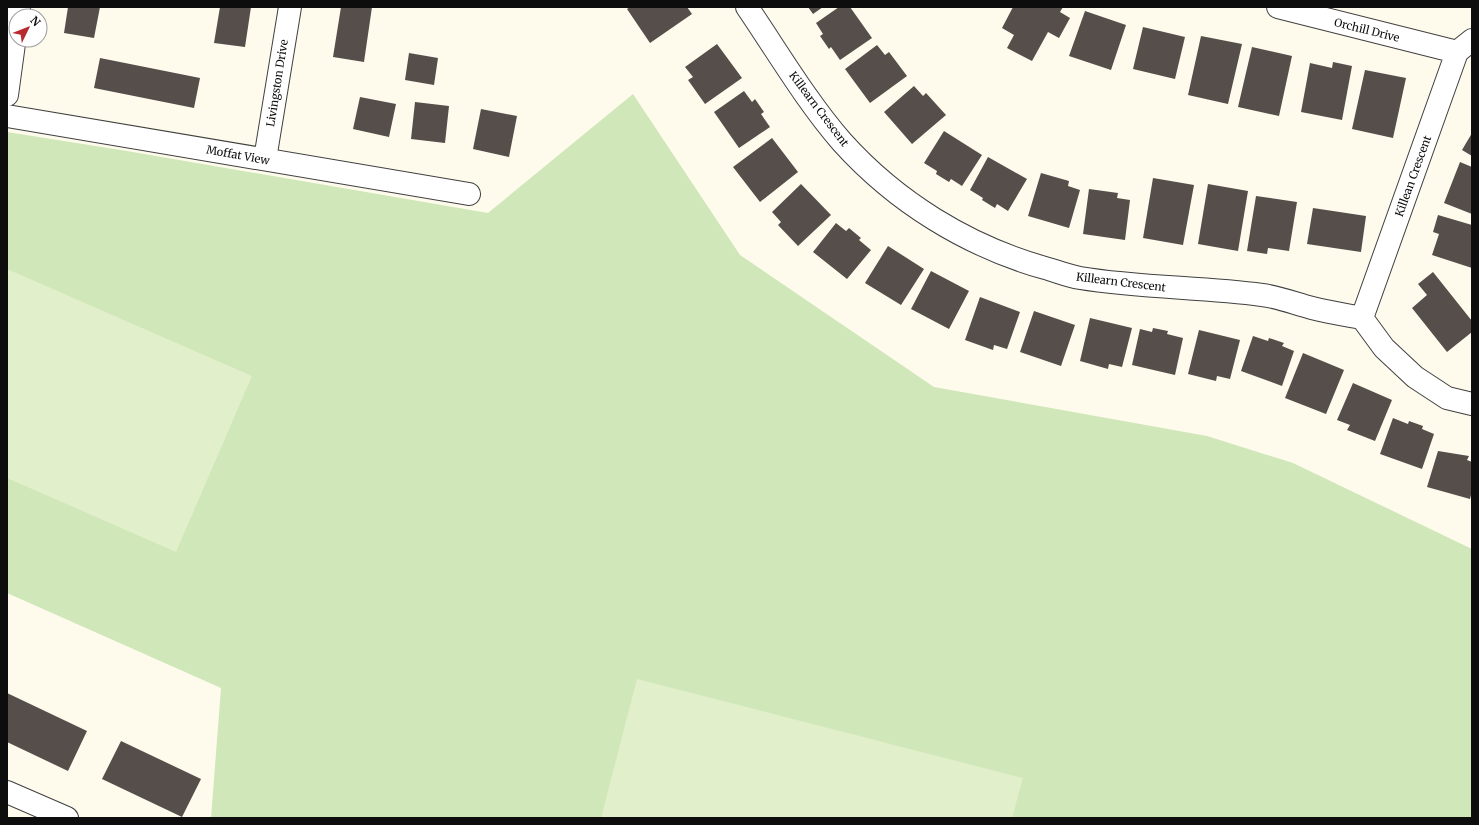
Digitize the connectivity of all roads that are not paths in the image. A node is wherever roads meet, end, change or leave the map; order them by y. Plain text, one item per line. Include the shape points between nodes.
1 (290, 7) edge
2 (747, 7) edge
3 (1278, 7) edge
4 (1464, 46) edge
5 (13, 48) edge
6 (7, 95) edge
7 (7, 116) edge
8 (265, 159) junction
9 (469, 194) dead end
10 (1362, 318) junction
11 (1472, 404) edge
12 (7, 792) edge
13 (67, 818) edge

1 - 8 street, Livingston Drive
2 - 10 street, Killearn Crescent via 822,116 843,142 914,207 964,237 1019,260 1078,278 1266,295 1312,309
3 - 4 street, Orchill Drive
4 - 10 street, Killean Crescent
5 - 6 street
7 - 8 street, Moffat View
8 - 9 street, Moffat View
10 - 11 street via 1384,348 1415,378 1447,398
12 - 13 street

